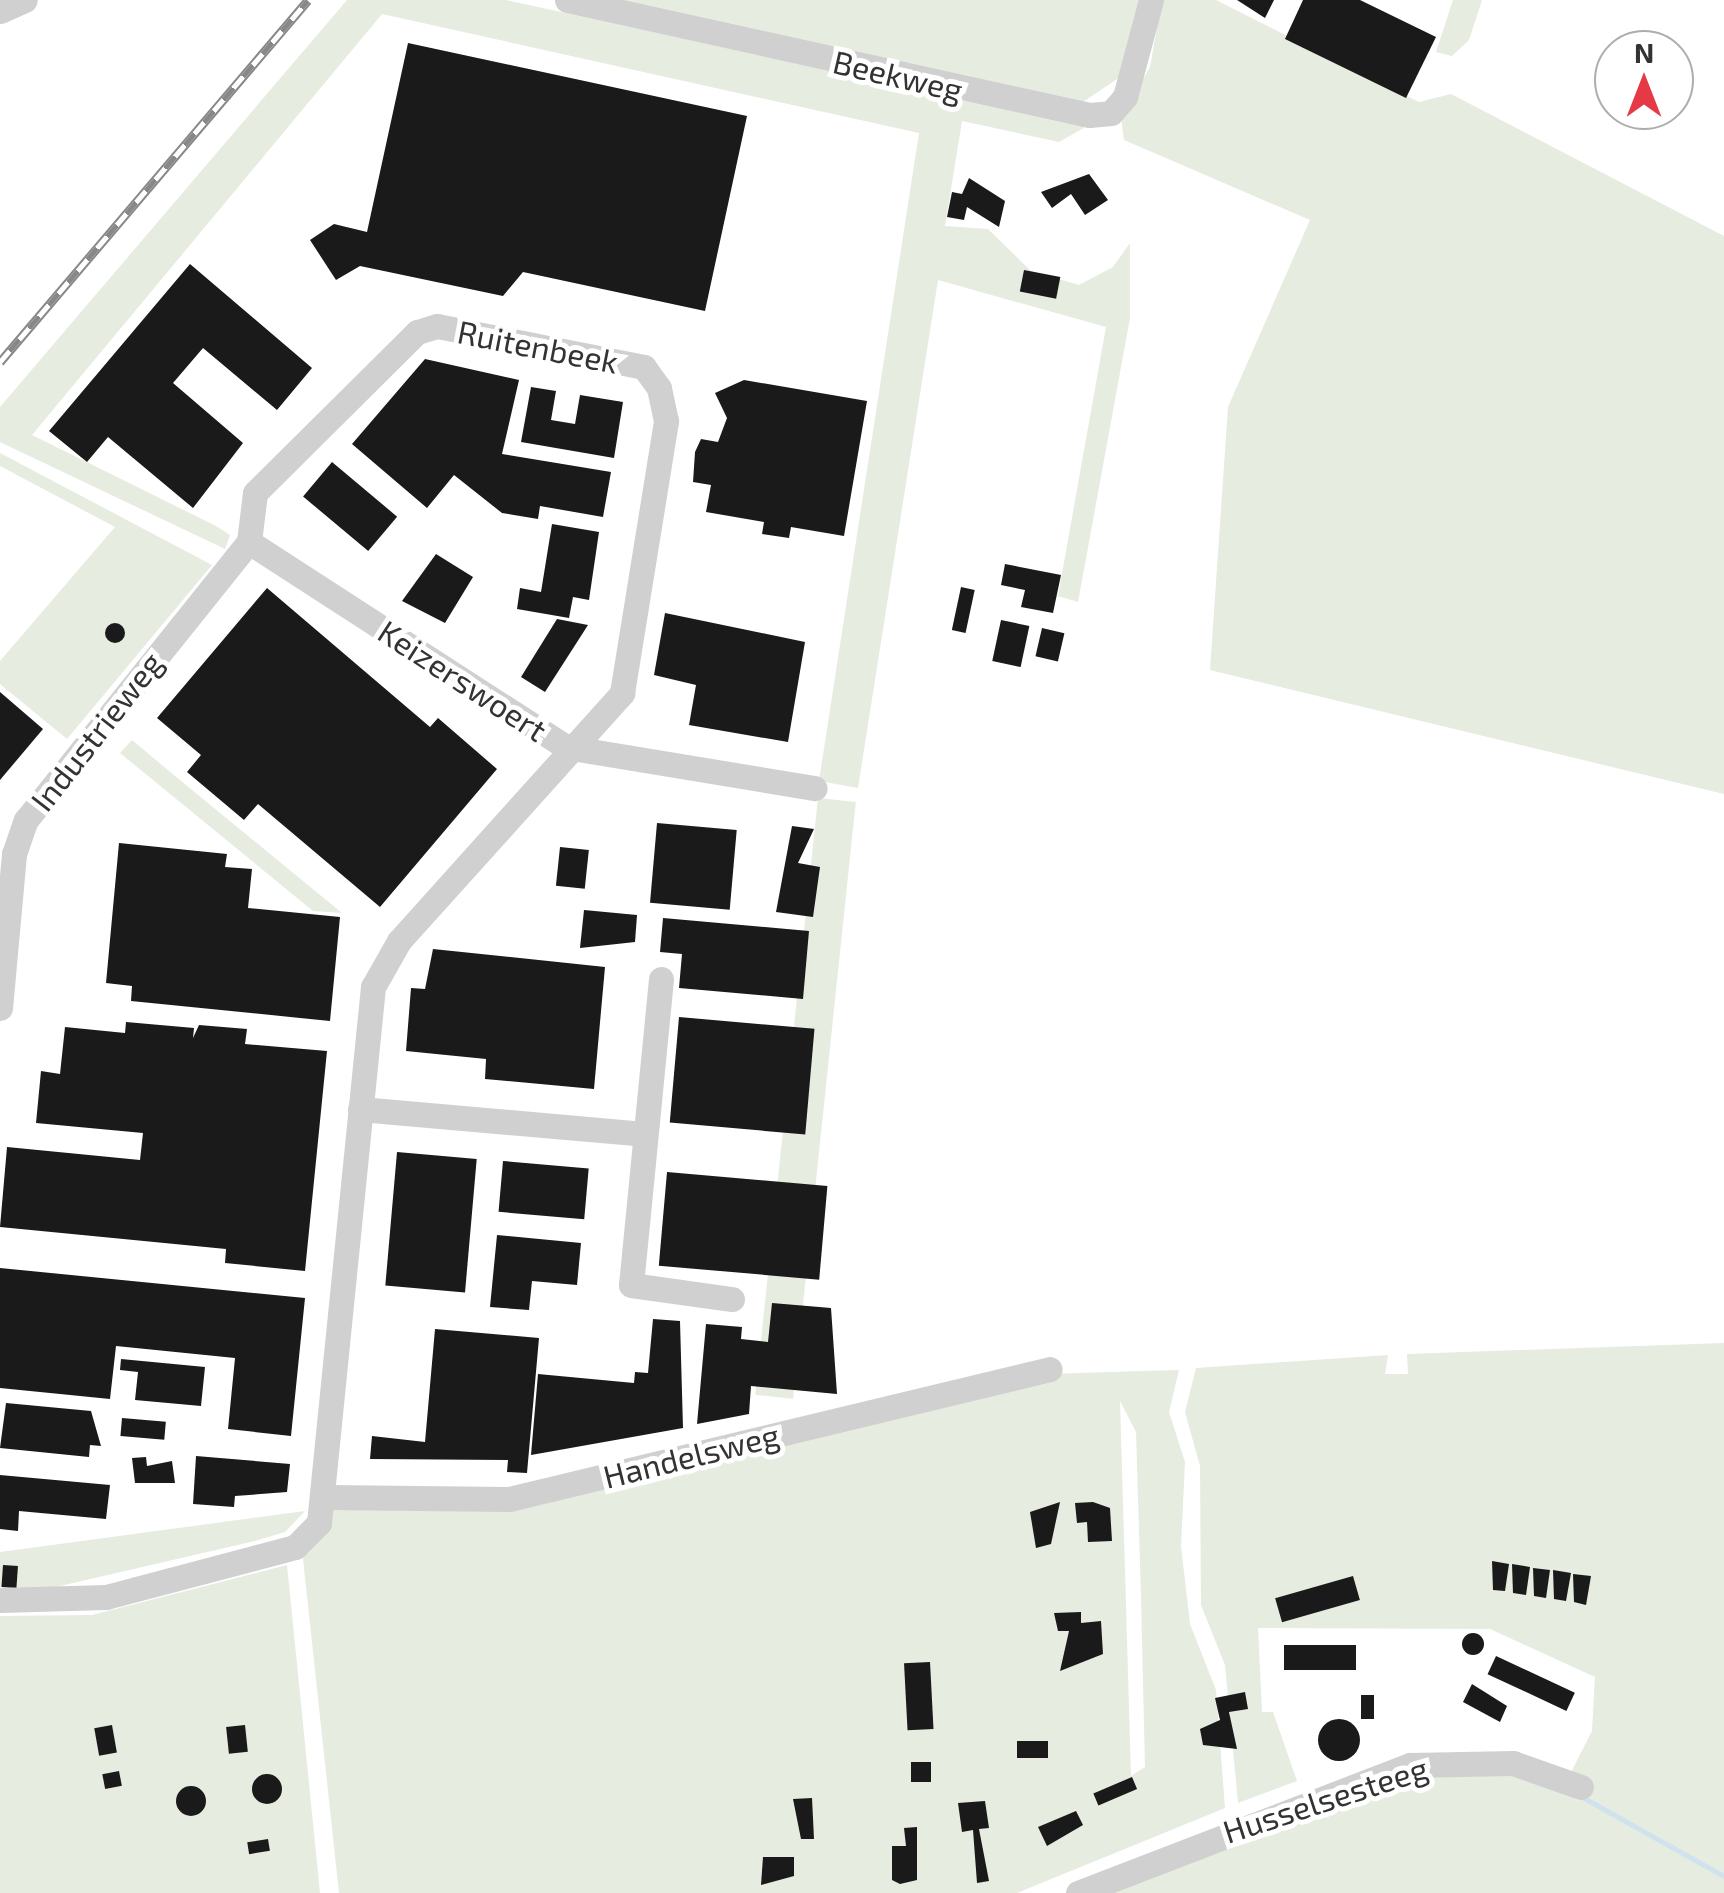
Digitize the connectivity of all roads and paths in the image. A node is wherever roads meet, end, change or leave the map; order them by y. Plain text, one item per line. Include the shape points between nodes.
1 (24, 0) edge
2 (567, 0) edge
3 (1151, 0) edge
4 (0, 11) edge
5 (249, 542) junction
6 (566, 747) junction
7 (815, 788) dead end
8 (660, 979) dead end
9 (0, 1008) edge
10 (360, 1109) junction
11 (644, 1134) junction
12 (732, 1300) dead end
13 (1050, 1369) dead end
14 (327, 1496) junction
15 (0, 1600) edge
16 (1580, 1787) dead end
17 (1078, 1893) edge

1 - 4 street
2 - 3 street, Beekweg via 1089,115 1110,113 1125,97
5 - 6 street, Keizerswoert
5 - 6 street, Ruitenbeek via 255,493 417,332 437,326 644,368 666,421 630,664 608,715
5 - 9 street, Industrieweg via 26,820 14,854
6 - 7 street, Keizerswoert
6 - 10 street via 384,963 372,987
8 - 11 street
10 - 11 street
10 - 14 street
11 - 12 street via 631,1285
13 - 14 street, Handelsweg via 508,1498
14 - 15 street via 319,1524 295,1547 106,1596
16 - 17 street, Husselsesteeg via 1513,1763 1410,1765

